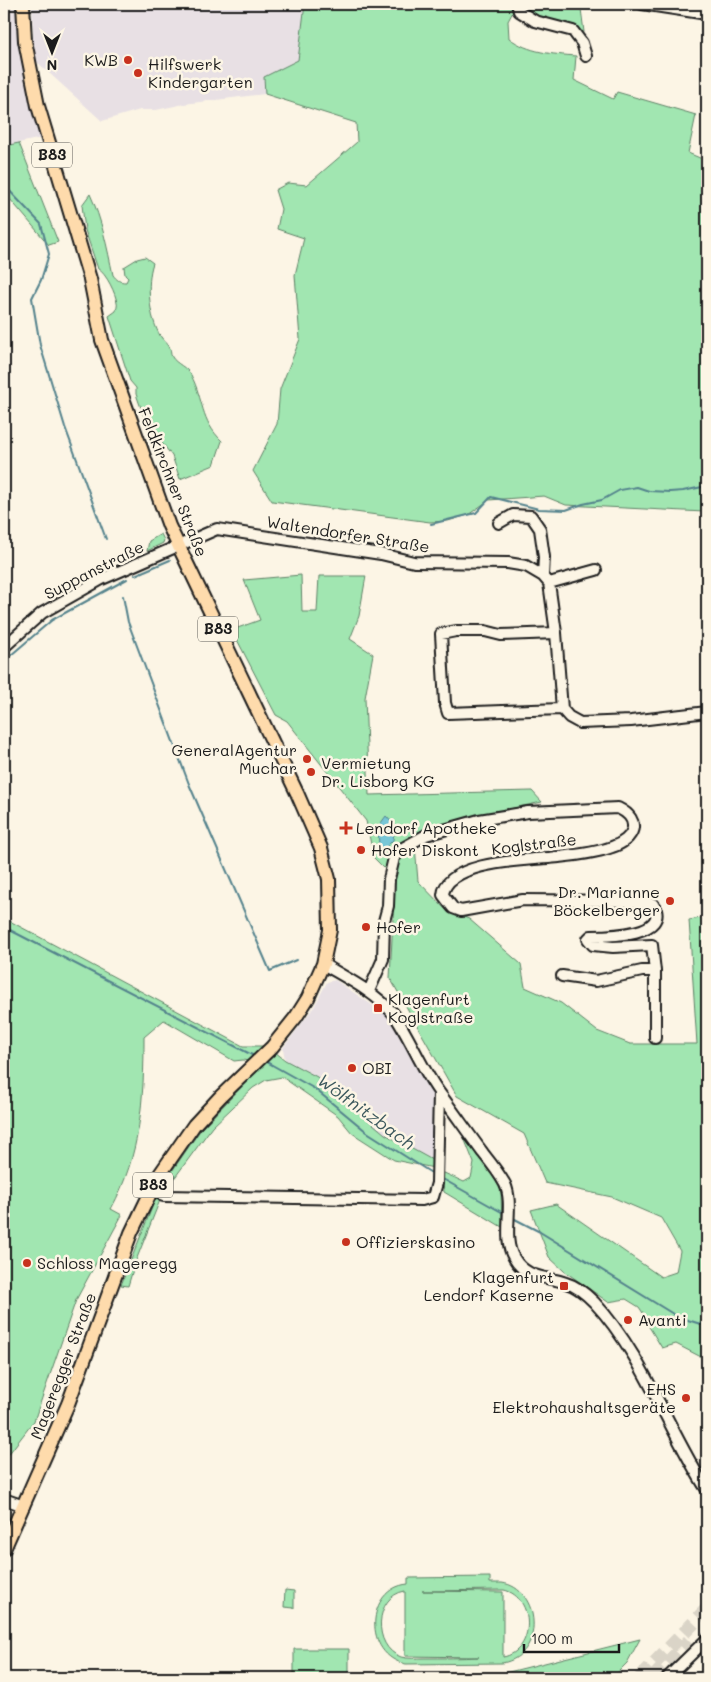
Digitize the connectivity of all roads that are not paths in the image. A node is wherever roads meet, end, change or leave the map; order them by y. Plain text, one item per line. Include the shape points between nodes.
1 (23, 4) edge
2 (517, 4) edge
3 (642, 4) edge
4 (707, 14) edge
5 (586, 56) dead end
6 (499, 523) dead end
7 (178, 546) junction
8 (596, 570) dead end
9 (546, 580) junction
10 (556, 633) junction
11 (4, 647) edge
12 (562, 709) junction
13 (707, 712) edge
14 (323, 964) junction
15 (655, 970) junction
16 (562, 976) dead end
17 (369, 991) junction
18 (655, 1038) dead end
19 (439, 1093) junction
20 (163, 1196) dead end
21 (707, 1490) edge
22 (4, 1499) edge
23 (24, 1506) junction
24 (4, 1549) edge
25 (707, 1639) edge
26 (669, 1677) edge

1 - 7 main road, Feldkirchner Straße / B83 via 38,106 90,278 102,340
2 - 5 street via 519,11 535,21 573,31
3 - 4 street
6 - 9 street via 513,515 531,516 540,529
7 - 9 street, Waltendorfer Straße via 224,530 414,562 508,563 526,566
7 - 11 street, Suppanstraße via 102,579 42,613
7 - 14 main road, Feldkirchner Straße / B83 via 321,848 330,897 330,930
8 - 9 street
9 - 10 street
10 - 12 street
10 - 12 street via 501,635 485,631 456,631 441,634 445,703 448,713
12 - 13 street via 580,723 631,722
14 - 17 street
14 - 23 main road, Mageregger Straße / B83 via 296,1017 272,1047 194,1125 169,1159 146,1200 68,1404
15 - 16 street via 596,981
15 - 17 street, Koglstraße via 652,945 593,945 588,938 631,933 648,927 657,916 653,904 630,900 523,900 461,912 447,902 444,888 460,874 500,862 562,857 611,848 624,843 633,830 630,817 618,808 528,812 479,820 426,836 401,849 394,858 389,879 383,959
15 - 18 street, Koglstraße
17 - 19 street via 397,1018
19 - 20 street via 437,1183 433,1197 422,1200
19 - 21 street via 506,1186 512,1256 528,1274 578,1288 607,1317 636,1361
22 - 23 street
23 - 24 main road, Mageregger Straße / B83
25 - 26 street

